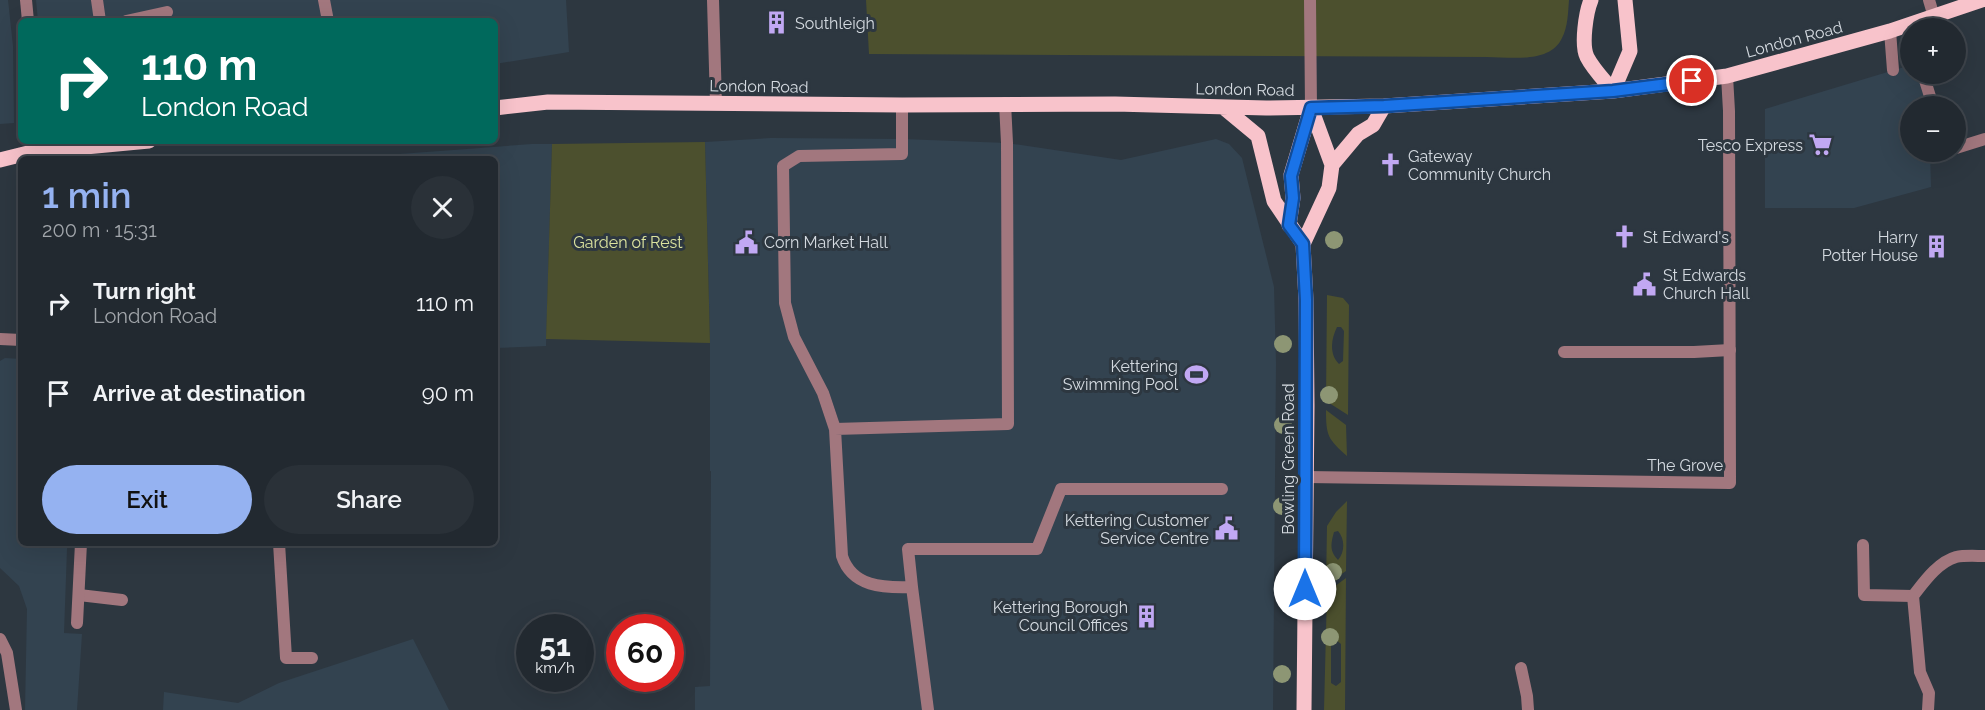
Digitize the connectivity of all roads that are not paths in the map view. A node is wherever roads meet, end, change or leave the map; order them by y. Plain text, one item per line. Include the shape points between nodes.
1 (26, 0) edge
2 (97, 0) edge
3 (324, 0) edge
4 (713, 0) edge
5 (1310, 0) edge
6 (1591, 0) edge
7 (1625, 0) edge
8 (1929, 0) edge
9 (1983, 0) edge
10 (167, 12) dead end
11 (1934, 17) joint
12 (28, 18) edge
13 (100, 18) edge
14 (140, 18) edge
15 (327, 18) edge
16 (1900, 31) edge
17 (1890, 32) junction
18 (1893, 70) dead end
19 (1727, 76) junction
20 (1613, 91) junction
21 (716, 103) junction
22 (1005, 103) junction
23 (902, 105) junction
24 (1384, 106) junction
25 (1223, 107) junction
26 (498, 108) edge
27 (1311, 108) junction
28 (1985, 139) edge
29 (70, 144) edge
30 (1966, 145) edge
31 (32, 146) edge
32 (0, 160) edge
33 (1332, 165) junction
34 (1289, 225) junction
35 (1303, 244) junction
36 (0, 339) edge
37 (18, 340) edge
38 (1730, 350) junction
39 (1564, 352) dead end
40 (835, 429) junction
41 (1306, 477) junction
42 (1222, 489) dead end
43 (1863, 544) dead end
44 (81, 546) edge
45 (279, 546) edge
46 (1985, 556) edge
47 (912, 587) junction
48 (79, 595) junction
49 (1913, 596) junction
50 (122, 600) dead end
51 (77, 623) dead end
52 (0, 639) edge
53 (312, 658) dead end
54 (1521, 668) dead end
55 (16, 710) edge
56 (928, 710) edge
57 (1304, 710) edge
58 (1528, 710) edge
59 (1928, 710) edge

1 - 12 street
2 - 13 street
3 - 15 street
4 - 21 street
5 - 27 street
6 - 20 main road via 1587,10 1587,56
7 - 20 main road via 1630,51
8 - 11 street
9 - 11 main road, London Road
10 - 14 street
16 - 17 main road, London Road
17 - 18 street
17 - 19 main road, London Road
19 - 20 main road, London Road
19 - 38 street, The Grove
20 - 24 main road, London Road
21 - 23 main road, London Road
21 - 26 main road, London Road via 548,102
22 - 23 main road, London Road
22 - 25 main road, London Road
22 - 40 street via 1008,424
23 - 40 street via 902,154 800,156 783,166 785,303 794,337 823,393
24 - 27 main road, London Road
24 - 33 main road via 1373,125 1358,134
25 - 27 main road, London Road
25 - 34 main road via 1258,136 1274,201
27 - 33 main road
27 - 34 main road via 1291,176
28 - 30 street
29 - 31 main road
31 - 32 main road
33 - 35 main road, Bowling Green Road via 1329,188
34 - 35 main road
35 - 41 main road, Bowling Green Road
36 - 37 street
38 - 39 street
38 - 41 street, The Grove via 1730,483
40 - 47 street via 842,556 846,567 865,582 886,588
41 - 57 main road, Bowling Green Road
42 - 47 street via 1061,489 1037,549 908,549
43 - 49 street via 1864,595
44 - 48 street
45 - 53 street via 286,658
46 - 49 street via 1954,558 1925,580
47 - 56 street
48 - 50 street
48 - 51 street
49 - 59 street via 1920,672 1929,693
52 - 55 street via 7,653
54 - 58 street

